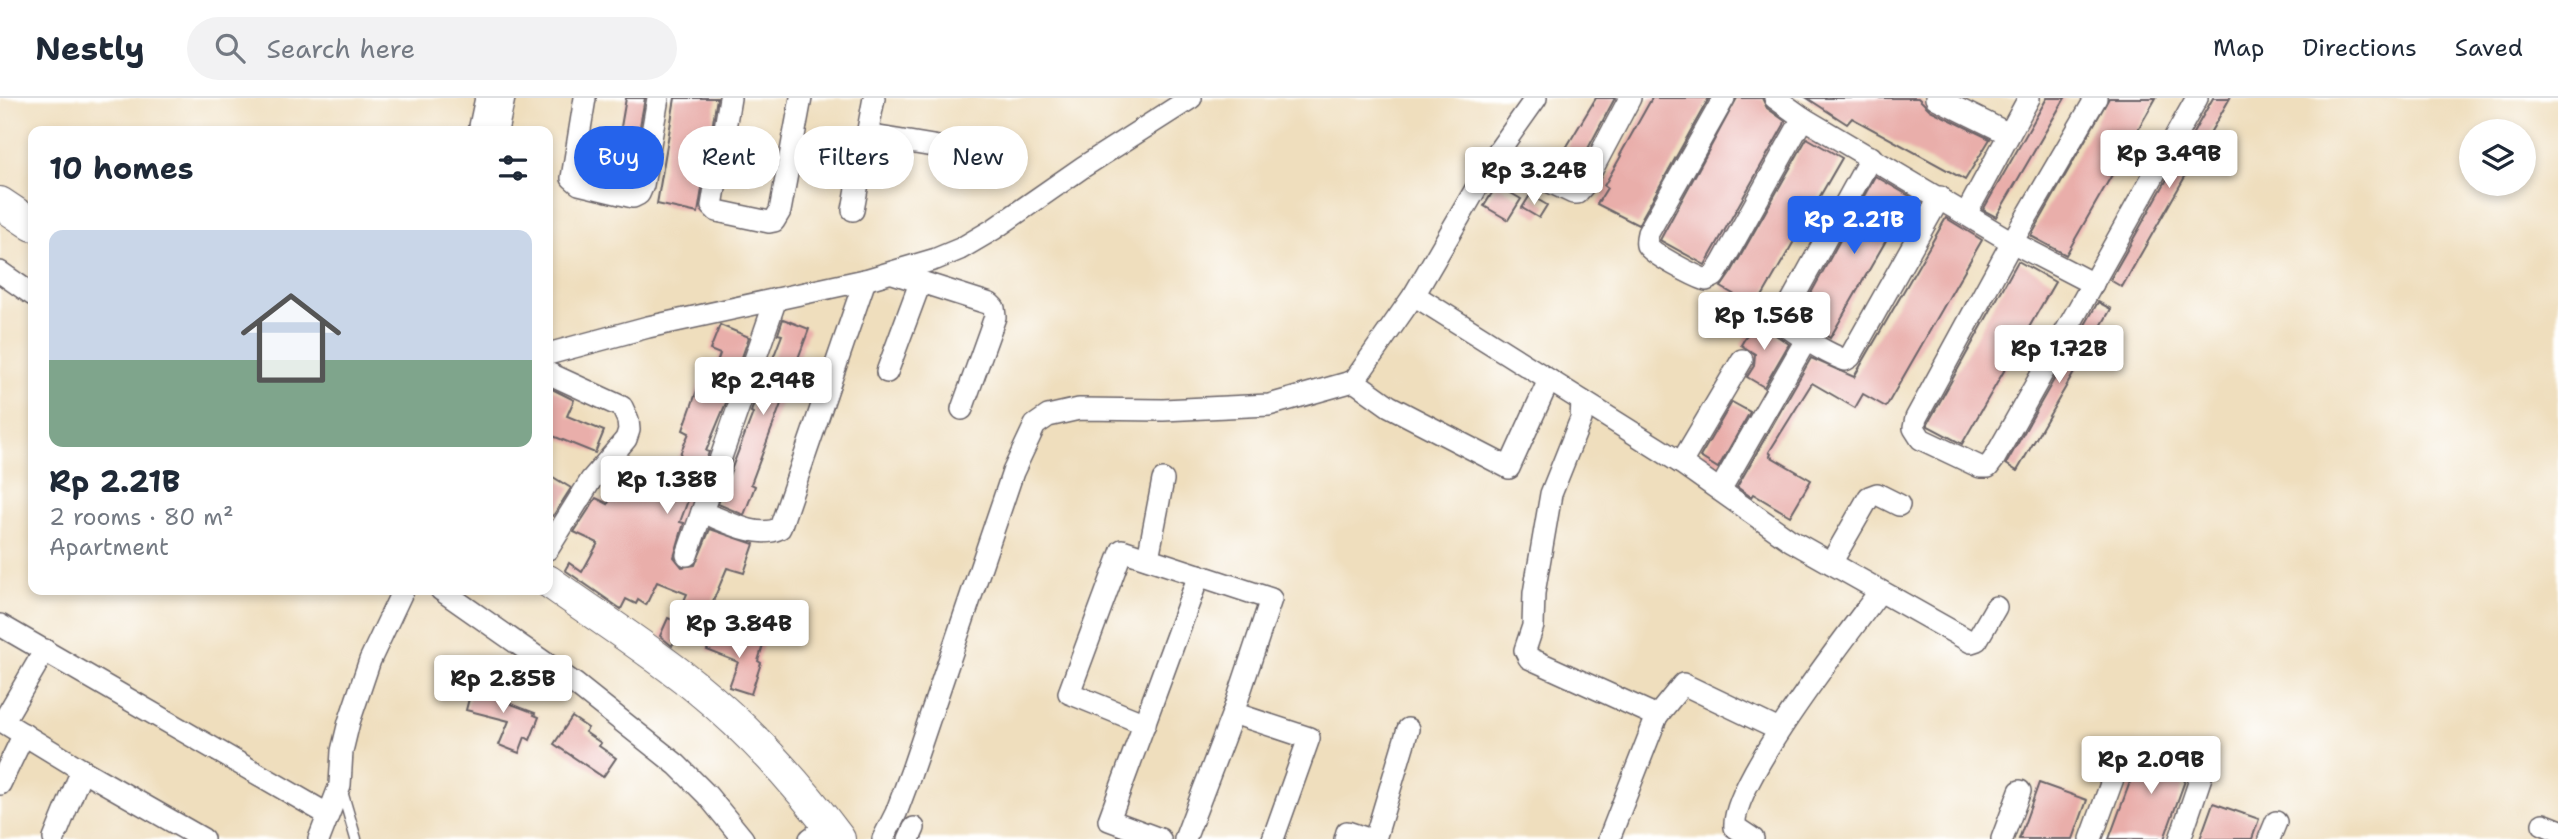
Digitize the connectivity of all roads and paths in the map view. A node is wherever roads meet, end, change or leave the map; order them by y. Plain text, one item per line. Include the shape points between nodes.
1 (486, 98) edge
2 (504, 98) edge
3 (585, 98) edge
4 (659, 98) edge
5 (730, 98) edge
6 (801, 98) edge
7 (874, 98) edge
8 (1191, 98) edge
9 (1536, 98) edge
10 (1630, 98) edge
11 (1724, 98) edge
12 (1936, 98) edge
13 (2029, 98) edge
14 (2096, 98) edge
15 (2197, 98) edge
16 (1784, 100) edge
17 (1803, 118) junction
18 (480, 126) edge
19 (498, 126) edge
20 (869, 126) edge
21 (2009, 134) junction
22 (1495, 156) junction
23 (1871, 157) junction
24 (857, 189) edge
25 (1940, 197) junction
26 (0, 203) edge
27 (853, 210) dead end
28 (1966, 214) junction
29 (28, 222) edge
30 (2012, 242) junction
31 (0, 272) edge
32 (892, 273) junction
33 (865, 280) junction
34 (920, 283) junction
35 (2093, 284) junction
36 (28, 292) edge
37 (1414, 295) junction
38 (776, 299) junction
39 (1806, 340) junction
40 (553, 353) edge
41 (1742, 360) dead end
42 (887, 372) dead end
43 (553, 375) edge
44 (1549, 380) junction
45 (1354, 381) junction
46 (1582, 401) junction
47 (962, 409) dead end
48 (1681, 463) junction
49 (1163, 480) dead end
50 (1720, 490) junction
51 (1899, 505) dead end
52 (702, 512) junction
53 (553, 541) edge
54 (687, 555) dead end
55 (1148, 558) junction
56 (1831, 563) junction
57 (1199, 575) junction
58 (553, 585) edge
59 (1880, 591) junction
60 (401, 595) edge
61 (448, 595) edge
62 (1997, 607) dead end
63 (0, 625) edge
64 (45, 650) junction
65 (1233, 713) junction
66 (1657, 716) junction
67 (1, 721) edge
68 (1145, 724) junction
69 (1408, 729) dead end
70 (1779, 730) junction
71 (24, 734) junction
72 (2123, 751) dead end
73 (82, 770) junction
74 (2201, 777) dead end
75 (0, 784) edge
76 (340, 785) junction
77 (2020, 791) dead end
78 (327, 814) junction
79 (822, 835) edge
80 (54, 839) edge
81 (203, 839) edge
82 (319, 839) edge
83 (356, 839) edge
84 (743, 839) edge
85 (883, 839) edge
86 (1160, 839) edge
87 (1185, 839) edge
88 (1273, 839) edge
89 (1345, 839) edge
90 (1368, 839) edge
91 (1374, 839) edge
92 (1609, 839) edge
93 (1753, 839) edge
94 (2002, 839) edge
95 (2091, 839) edge
96 (2180, 839) edge

1 - 18 street
2 - 19 street
3 - 4 street via 572,178 579,184 633,197 643,184
5 - 6 street via 712,205 717,211 769,222 780,211
7 - 20 street
8 - 32 street via 971,242
9 - 22 street
10 - 22 street via 1577,193
11 - 17 street via 1646,241 1658,253 1706,280 1721,265
12 - 21 street
13 - 21 street
14 - 30 street
15 - 35 street
16 - 17 street
17 - 23 street
21 - 28 street
22 - 37 street
23 - 25 street
23 - 39 street via 1785,313 1784,326
24 - 27 street
25 - 28 street
25 - 39 street via 1850,357 1837,357
26 - 29 main road
28 - 30 street
30 - 35 street
30 - 35 street via 1916,418 1914,428 1921,439 1988,467
31 - 36 street
32 - 33 street
32 - 34 street
33 - 38 street
33 - 52 street via 780,528 753,530
34 - 42 street
34 - 47 street via 989,304 996,312
37 - 44 street
37 - 45 street
38 - 40 street
38 - 52 street
39 - 50 street
41 - 48 street
43 - 53 street via 622,407 629,429
44 - 45 street via 1509,467 1389,406
44 - 46 street
45 - 85 street via 1269,405 1079,410 1048,416 1035,425 1013,472 911,773
46 - 48 street
46 - 66 street via 1581,419 1550,494 1527,655
48 - 50 street
49 - 55 street
50 - 56 street
51 - 56 street via 1877,494 1870,497
52 - 54 street
55 - 57 street
55 - 68 street via 1122,550 1069,694
56 - 59 street
57 - 65 street via 1270,599
57 - 68 street
58 - 79 main road via 694,686 747,732
59 - 62 street via 1974,642
59 - 70 street
60 - 76 street via 370,660 349,722
61 - 84 street via 574,683 677,765
63 - 64 street
64 - 67 street
64 - 78 street
65 - 87 street
65 - 88 street via 1309,738
66 - 70 street via 1684,684
66 - 92 street
67 - 71 street
68 - 86 street via 1109,820
69 - 91 street
70 - 93 street via 1734,819 1735,827
71 - 73 street
71 - 75 street
72 - 95 street
73 - 80 street
73 - 81 street
74 - 96 street
76 - 78 street
76 - 83 lane
77 - 94 street
78 - 82 street
89 - 90 street via 1347,832

